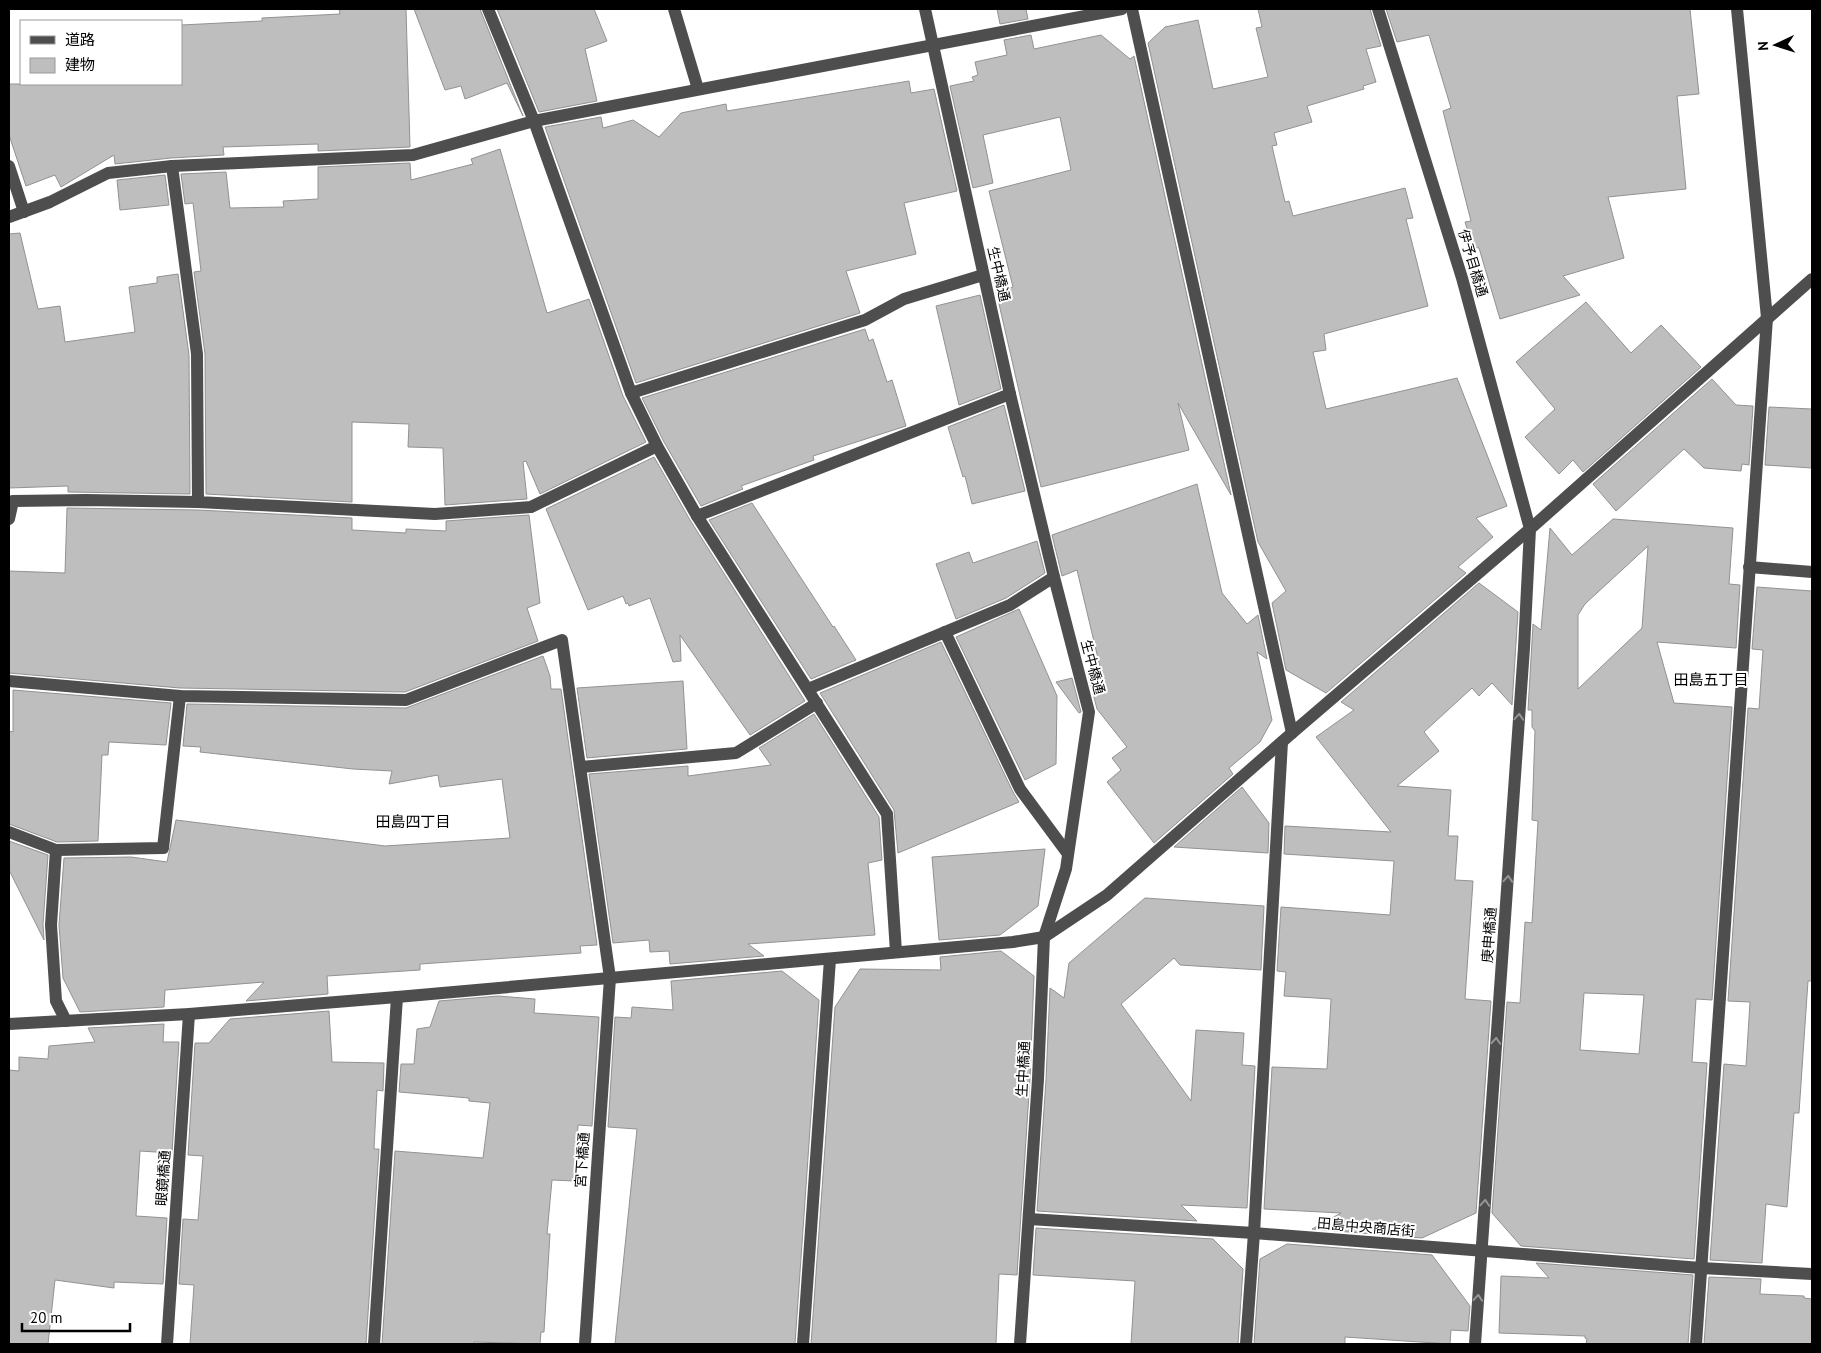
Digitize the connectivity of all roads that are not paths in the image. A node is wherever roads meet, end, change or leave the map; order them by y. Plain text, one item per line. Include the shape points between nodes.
1 (488, 9) edge
2 (674, 9) edge
3 (924, 9) edge
4 (1122, 9) edge
5 (1132, 9) edge
6 (1378, 9) edge
7 (1736, 9) edge
8 (933, 46) junction
9 (698, 89) junction
10 (534, 121) junction
11 (9, 166) edge
12 (172, 166) junction
13 (24, 212) junction
14 (9, 217) edge
15 (984, 275) junction
16 (1812, 279) edge
17 (1766, 318) junction
18 (631, 393) junction
19 (1010, 394) junction
20 (657, 446) junction
21 (198, 502) junction
22 (697, 516) junction
23 (9, 519) edge
24 (1530, 529) junction
25 (1749, 567) junction
26 (1812, 572) edge
27 (1054, 577) junction
28 (945, 632) junction
29 (9, 681) edge
30 (808, 689) junction
31 (180, 696) junction
32 (817, 703) junction
33 (1292, 733) junction
34 (1282, 742) junction
35 (581, 768) junction
36 (9, 832) edge
37 (56, 850) junction
38 (1068, 854) junction
39 (1044, 937) junction
40 (896, 952) junction
41 (830, 959) junction
42 (610, 978) junction
43 (397, 997) junction
44 (189, 1014) junction
45 (66, 1021) junction
46 (9, 1024) edge
47 (1028, 1219) junction
48 (1254, 1233) junction
49 (1482, 1252) junction
50 (1701, 1268) junction
51 (1812, 1274) edge
52 (167, 1344) edge
53 (374, 1344) edge
54 (585, 1344) edge
55 (803, 1344) edge
56 (1020, 1344) edge
57 (1246, 1344) edge
58 (1475, 1344) edge
59 (1696, 1344) edge

1 - 10 street
2 - 9 street
3 - 8 street, 生中橋通
4 - 8 street
5 - 33 street
6 - 24 street, 伊予目橋通 via 1462,278
7 - 17 street
8 - 9 street
8 - 15 street, 生中橋通
9 - 10 street
10 - 12 street via 413,155
10 - 18 street
11 - 13 street
12 - 13 street via 108,173
12 - 21 street via 197,354
13 - 14 street
15 - 18 street via 904,299 866,320
15 - 19 street, 生中橋通
16 - 17 street
17 - 24 street
17 - 25 street
18 - 20 street
19 - 22 street
19 - 27 street, 生中橋通
20 - 21 street via 531,507 435,514
20 - 22 street
21 - 23 street via 13,501
22 - 30 street
24 - 33 street
49 -> 24 street, 庚申橋通
25 - 26 street
25 - 50 street
27 - 28 street via 1010,605
27 - 38 street, 生中橋通 via 1089,712
28 - 30 street
28 - 38 street via 1020,789
29 - 31 street
30 - 32 street
31 - 35 street, 宮下橋通 via 406,700 562,640
31 - 37 street via 162,848
32 - 35 street via 736,753
32 - 40 street via 888,814
33 - 34 street
34 - 39 street via 1107,895
34 - 48 street
35 - 42 street, 宮下橋通
36 - 37 street
37 - 45 street via 52,934 56,1001
38 - 39 street, 生中橋通
39 - 40 street
39 - 47 street, 生中橋通
40 - 41 street
41 - 42 street
41 - 55 street
42 - 43 street
42 - 54 street, 宮下橋通
43 - 44 street
43 - 53 street
44 - 45 street
44 - 52 street, 眼鏡橋通
45 - 46 street
47 - 48 street, 田島中央商店街
47 - 56 street, 生中橋通
48 - 49 street, 田島中央商店街
48 - 57 street
49 - 50 street, 田島中央商店街
58 -> 49 street, 庚申橋通
50 - 51 street, 田島中央商店街
50 - 59 street

